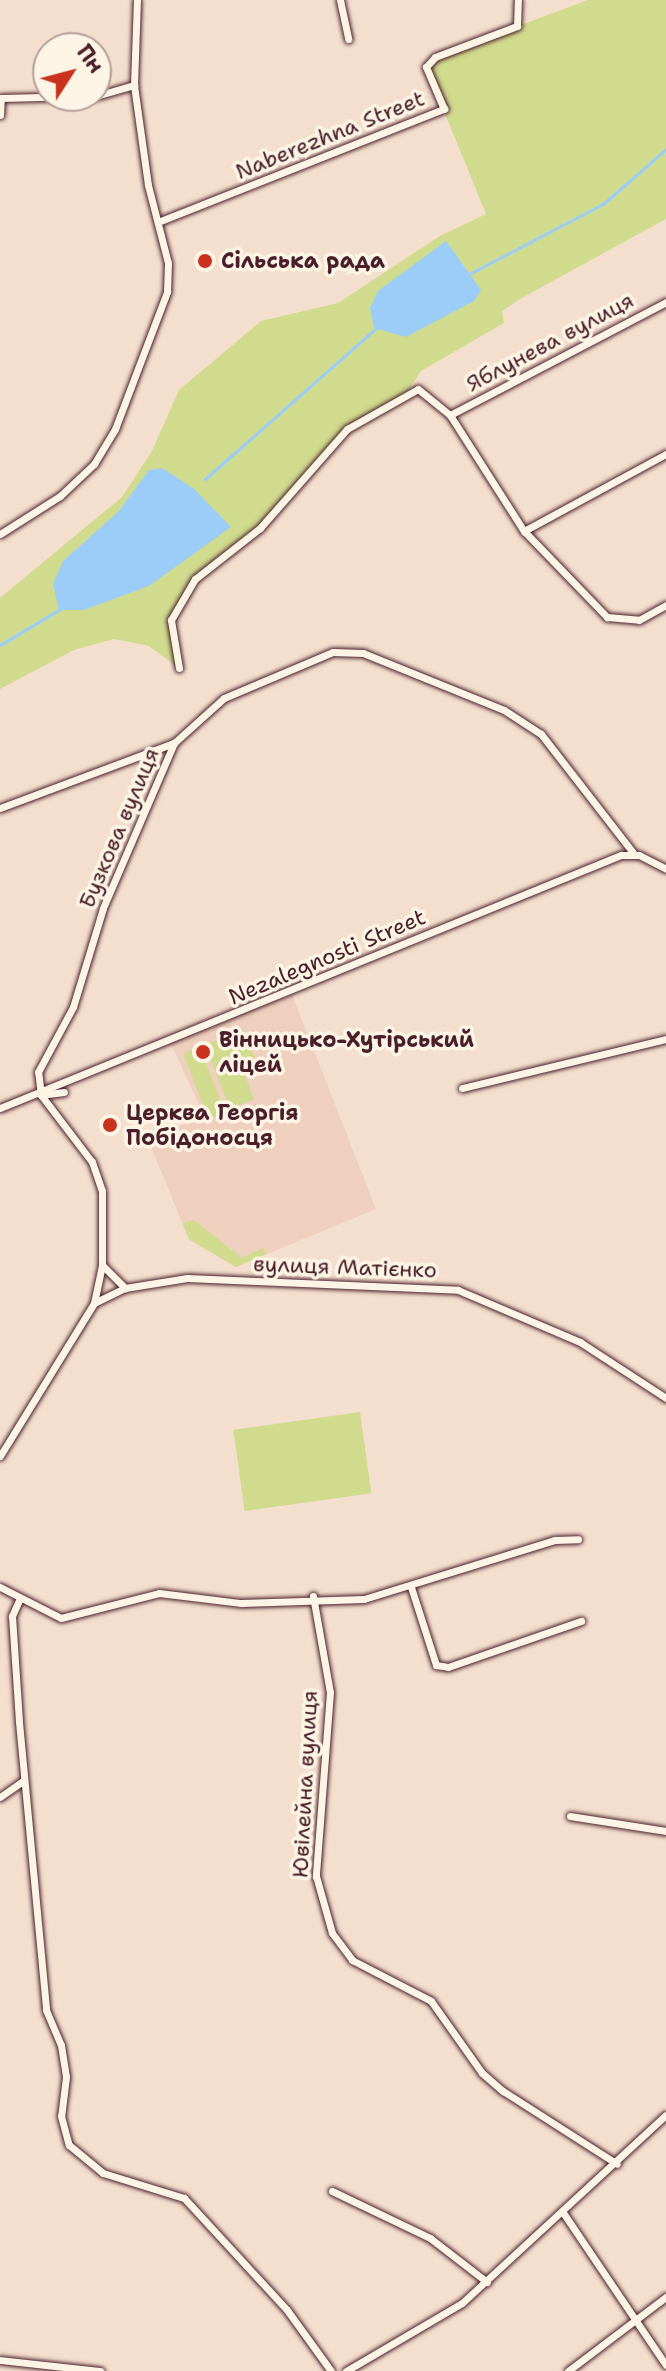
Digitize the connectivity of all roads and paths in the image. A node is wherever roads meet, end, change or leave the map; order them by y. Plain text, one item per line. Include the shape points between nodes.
1 (137, 0) edge
2 (340, 0) edge
3 (518, 0) edge
4 (348, 39) dead end
5 (134, 85) junction
6 (112, 91) edge
7 (32, 97) edge
8 (1, 98) edge
9 (0, 115) edge
10 (158, 222) junction
11 (666, 302) edge
12 (450, 415) junction
13 (666, 454) edge
14 (524, 531) junction
15 (0, 534) edge
16 (666, 605) edge
17 (179, 668) dead end
18 (174, 743) junction
19 (0, 808) edge
20 (634, 854) junction
21 (666, 869) edge
22 (666, 1039) edge
23 (462, 1088) dead end
24 (64, 1092) dead end
25 (41, 1095) junction
26 (0, 1108) edge
27 (102, 1265) junction
28 (125, 1288) junction
29 (94, 1303) junction
30 (666, 1398) edge
31 (0, 1432) edge
32 (9, 1441) junction
33 (0, 1456) edge
34 (578, 1539) dead end
35 (0, 1587) edge
36 (411, 1587) junction
37 (313, 1596) junction
38 (20, 1598) junction
39 (581, 1621) dead end
40 (24, 1780) junction
41 (0, 1797) edge
42 (570, 1816) dead end
43 (666, 1831) edge
44 (666, 2115) edge
45 (617, 2164) junction
46 (332, 2191) dead end
47 (564, 2214) junction
48 (487, 2282) junction
49 (666, 2297) edge
50 (634, 2320) junction
51 (0, 2360) edge
52 (666, 2365) edge
53 (100, 2371) edge
54 (331, 2371) edge
55 (346, 2371) edge
56 (568, 2371) edge

1 - 5 street
2 - 4 street
3 - 10 street, Naberezhna Street via 517,26 435,57 426,67 444,109
5 - 6 street
5 - 10 street
7 - 8 street
8 - 9 street
10 - 15 street via 167,292 115,429 78,481
11 - 12 street, Яблунева вулиця
12 - 14 street
12 - 17 street via 428,391 408,391 322,451 260,528 195,579 171,620
13 - 14 street
14 - 16 street via 607,617 639,620
18 - 19 street
18 - 20 street, Бузкова вулиця via 224,698 333,652 363,653 504,710 541,734
18 - 25 street, Бузкова вулиця via 103,908 73,1007 38,1072
20 - 21 street
20 - 25 street, Nezalegnosti Street
22 - 23 street
24 - 25 street
25 - 26 street
25 - 27 street via 92,1162 102,1191
27 - 28 street
27 - 29 street
28 - 29 street, вулиця Матієнко
28 - 30 street, вулиця Матієнко via 187,1278 458,1290 580,1342
29 - 32 street
31 - 32 street
32 - 33 street
34 - 36 street via 555,1540
35 - 38 street
36 - 37 street via 364,1599
36 - 39 street via 436,1665 448,1667
37 - 38 street via 241,1603 159,1593 61,1618
37 - 45 street, Ювілейна вулиця via 330,1692 316,1876 332,1933 352,1960 431,2001 482,2073 503,2091
38 - 40 street via 12,1616
40 - 41 street
40 - 54 street via 46,2010 61,2045 66,2077 61,2116 69,2145 103,2173 184,2198 287,2310
42 - 43 street
44 - 45 street
45 - 47 street
46 - 48 street via 430,2238
47 - 48 street
47 - 50 street
48 - 55 street via 433,2324
49 - 50 street
50 - 52 street
50 - 56 street
51 - 53 street

